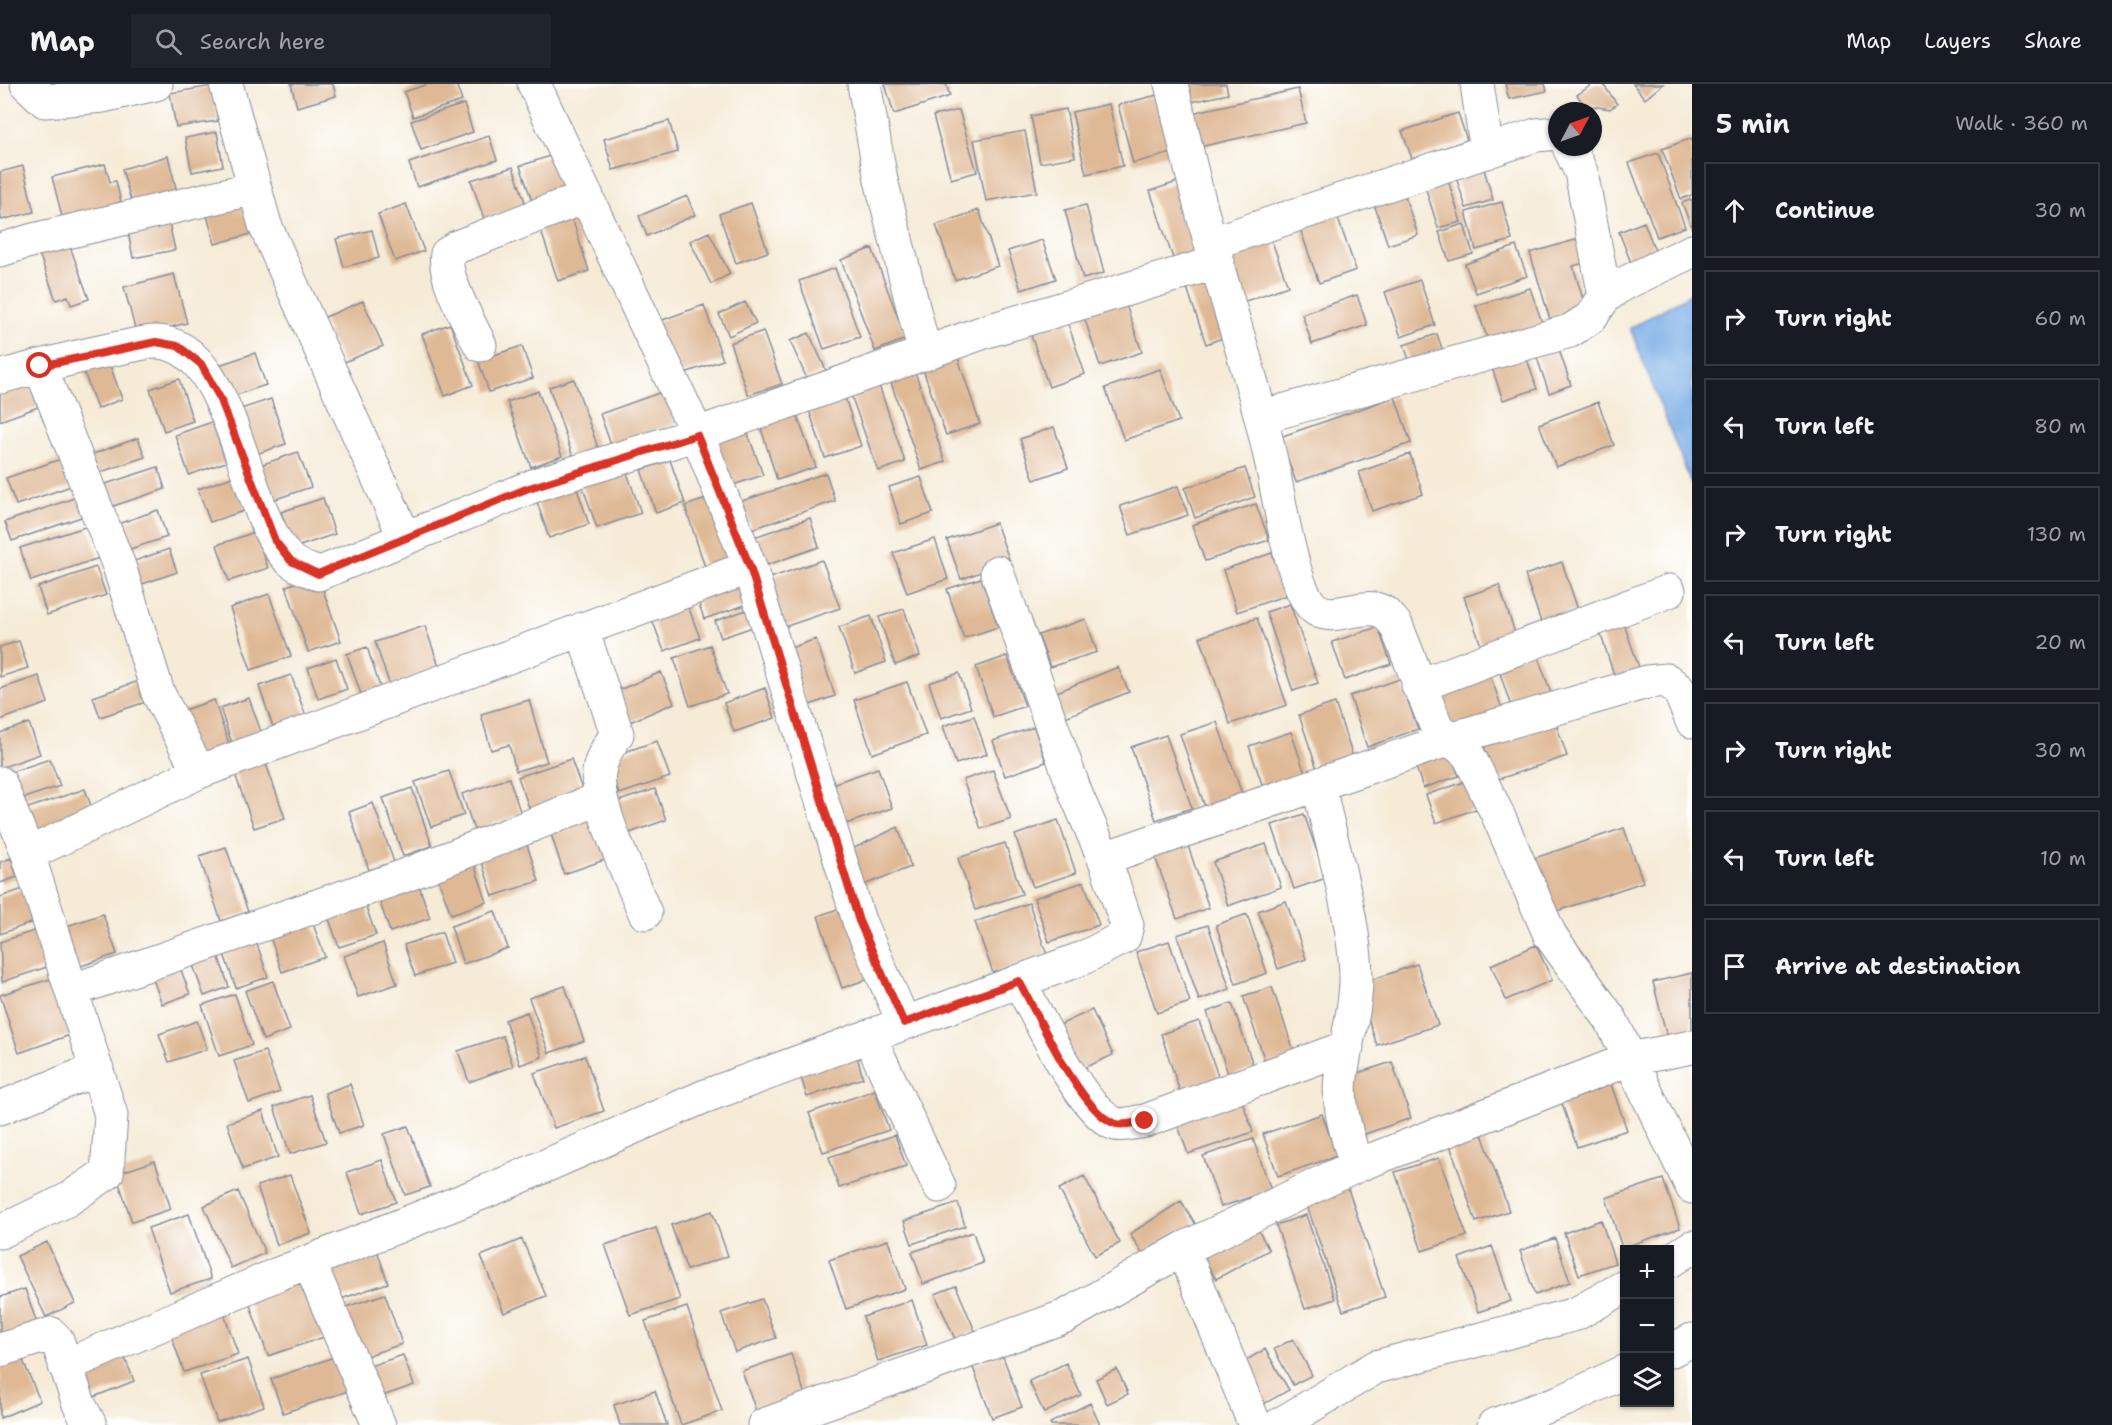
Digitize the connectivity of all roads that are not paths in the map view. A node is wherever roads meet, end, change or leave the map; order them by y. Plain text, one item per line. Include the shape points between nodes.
1 (27, 84) edge
2 (156, 84) edge
3 (226, 84) edge
4 (534, 84) edge
5 (864, 84) edge
6 (1171, 84) edge
7 (1477, 84) edge
8 (1548, 134) edge
9 (1487, 152) junction
10 (1573, 156) edge
11 (255, 188) junction
12 (587, 196) junction
13 (0, 250) edge
14 (1692, 251) edge
15 (1215, 253) junction
16 (1605, 297) junction
17 (480, 345) dead end
18 (925, 354) junction
19 (40, 366) junction
20 (0, 377) edge
21 (1261, 417) junction
22 (697, 435) junction
23 (405, 538) junction
24 (750, 567) junction
25 (998, 572) dead end
26 (1670, 591) dead end
27 (582, 629) junction
28 (1418, 686) junction
29 (1692, 721) edge
30 (1450, 739) junction
31 (199, 772) junction
32 (0, 783) edge
33 (1318, 786) junction
34 (601, 798) junction
35 (28, 854) junction
36 (1106, 863) junction
37 (645, 913) dead end
38 (1019, 981) junction
39 (73, 990) junction
40 (904, 1023) junction
41 (869, 1036) junction
42 (1347, 1047) junction
43 (1692, 1047) edge
44 (1630, 1059) junction
45 (97, 1069) junction
46 (0, 1108) edge
47 (1356, 1166) junction
48 (939, 1186) dead end
49 (1692, 1187) edge
50 (0, 1232) edge
51 (1692, 1247) edge
52 (1183, 1249) junction
53 (1674, 1258) edge
54 (309, 1262) junction
55 (1620, 1289) edge
56 (1692, 1340) edge
57 (1674, 1349) edge
58 (0, 1350) edge
59 (64, 1366) junction
60 (1620, 1374) edge
61 (90, 1425) edge
62 (379, 1425) edge
63 (764, 1425) edge
64 (1255, 1425) edge
65 (1279, 1425) edge
66 (1494, 1425) edge

1 - 2 street via 45,101 104,96
3 - 11 street
4 - 12 street
5 - 18 street via 881,180
6 - 15 street
7 - 9 street
8 - 9 street
9 - 15 street
10 - 16 street via 1581,172
11 - 13 street
11 - 23 street via 265,225
12 - 17 street via 447,254 449,277
12 - 22 street
14 - 16 street via 1621,285
15 - 18 street
15 - 21 street
16 - 21 street via 1590,318 1570,331
18 - 22 street
19 - 20 street
19 - 23 street via 156,342 178,346 201,364 221,400 275,541 291,561 318,574
19 - 31 street via 119,566 158,693
21 - 28 street via 1285,532 1302,591 1313,608 1329,614 1368,609 1384,612 1396,625
22 - 23 street via 538,484
22 - 24 street
24 - 27 street
24 - 40 street via 859,921
25 - 36 street via 1076,794
26 - 28 street
27 - 31 street
27 - 34 street via 616,734 598,773
28 - 30 street via 1437,728
29 - 30 street via 1679,690 1668,680 1647,682
30 - 33 street
30 - 44 street via 1468,754 1550,935 1611,1020
31 - 35 street
32 - 35 street
33 - 36 street via 1116,854
33 - 42 street via 1349,922 1356,976
34 - 37 street
34 - 39 street via 401,877
35 - 39 street
36 - 38 street via 1127,925 1124,937 1083,958
38 - 40 street
38 - 42 street via 1079,1088 1096,1113 1116,1125 1145,1121
39 - 45 street
40 - 41 street
41 - 48 street
41 - 54 street via 703,1097 497,1188
42 - 47 street via 1341,1079 1341,1113
43 - 44 street
44 - 47 street
44 - 49 street
45 - 46 street
45 - 50 street via 111,1115 107,1173 68,1200
47 - 52 street
51 - 53 street
52 - 63 street via 1066,1316
52 - 64 street
54 - 59 street
54 - 62 street
55 - 65 street via 1576,1314 1376,1367
56 - 57 street
58 - 59 street via 51,1334 57,1340
59 - 61 street
60 - 66 street via 1565,1400

